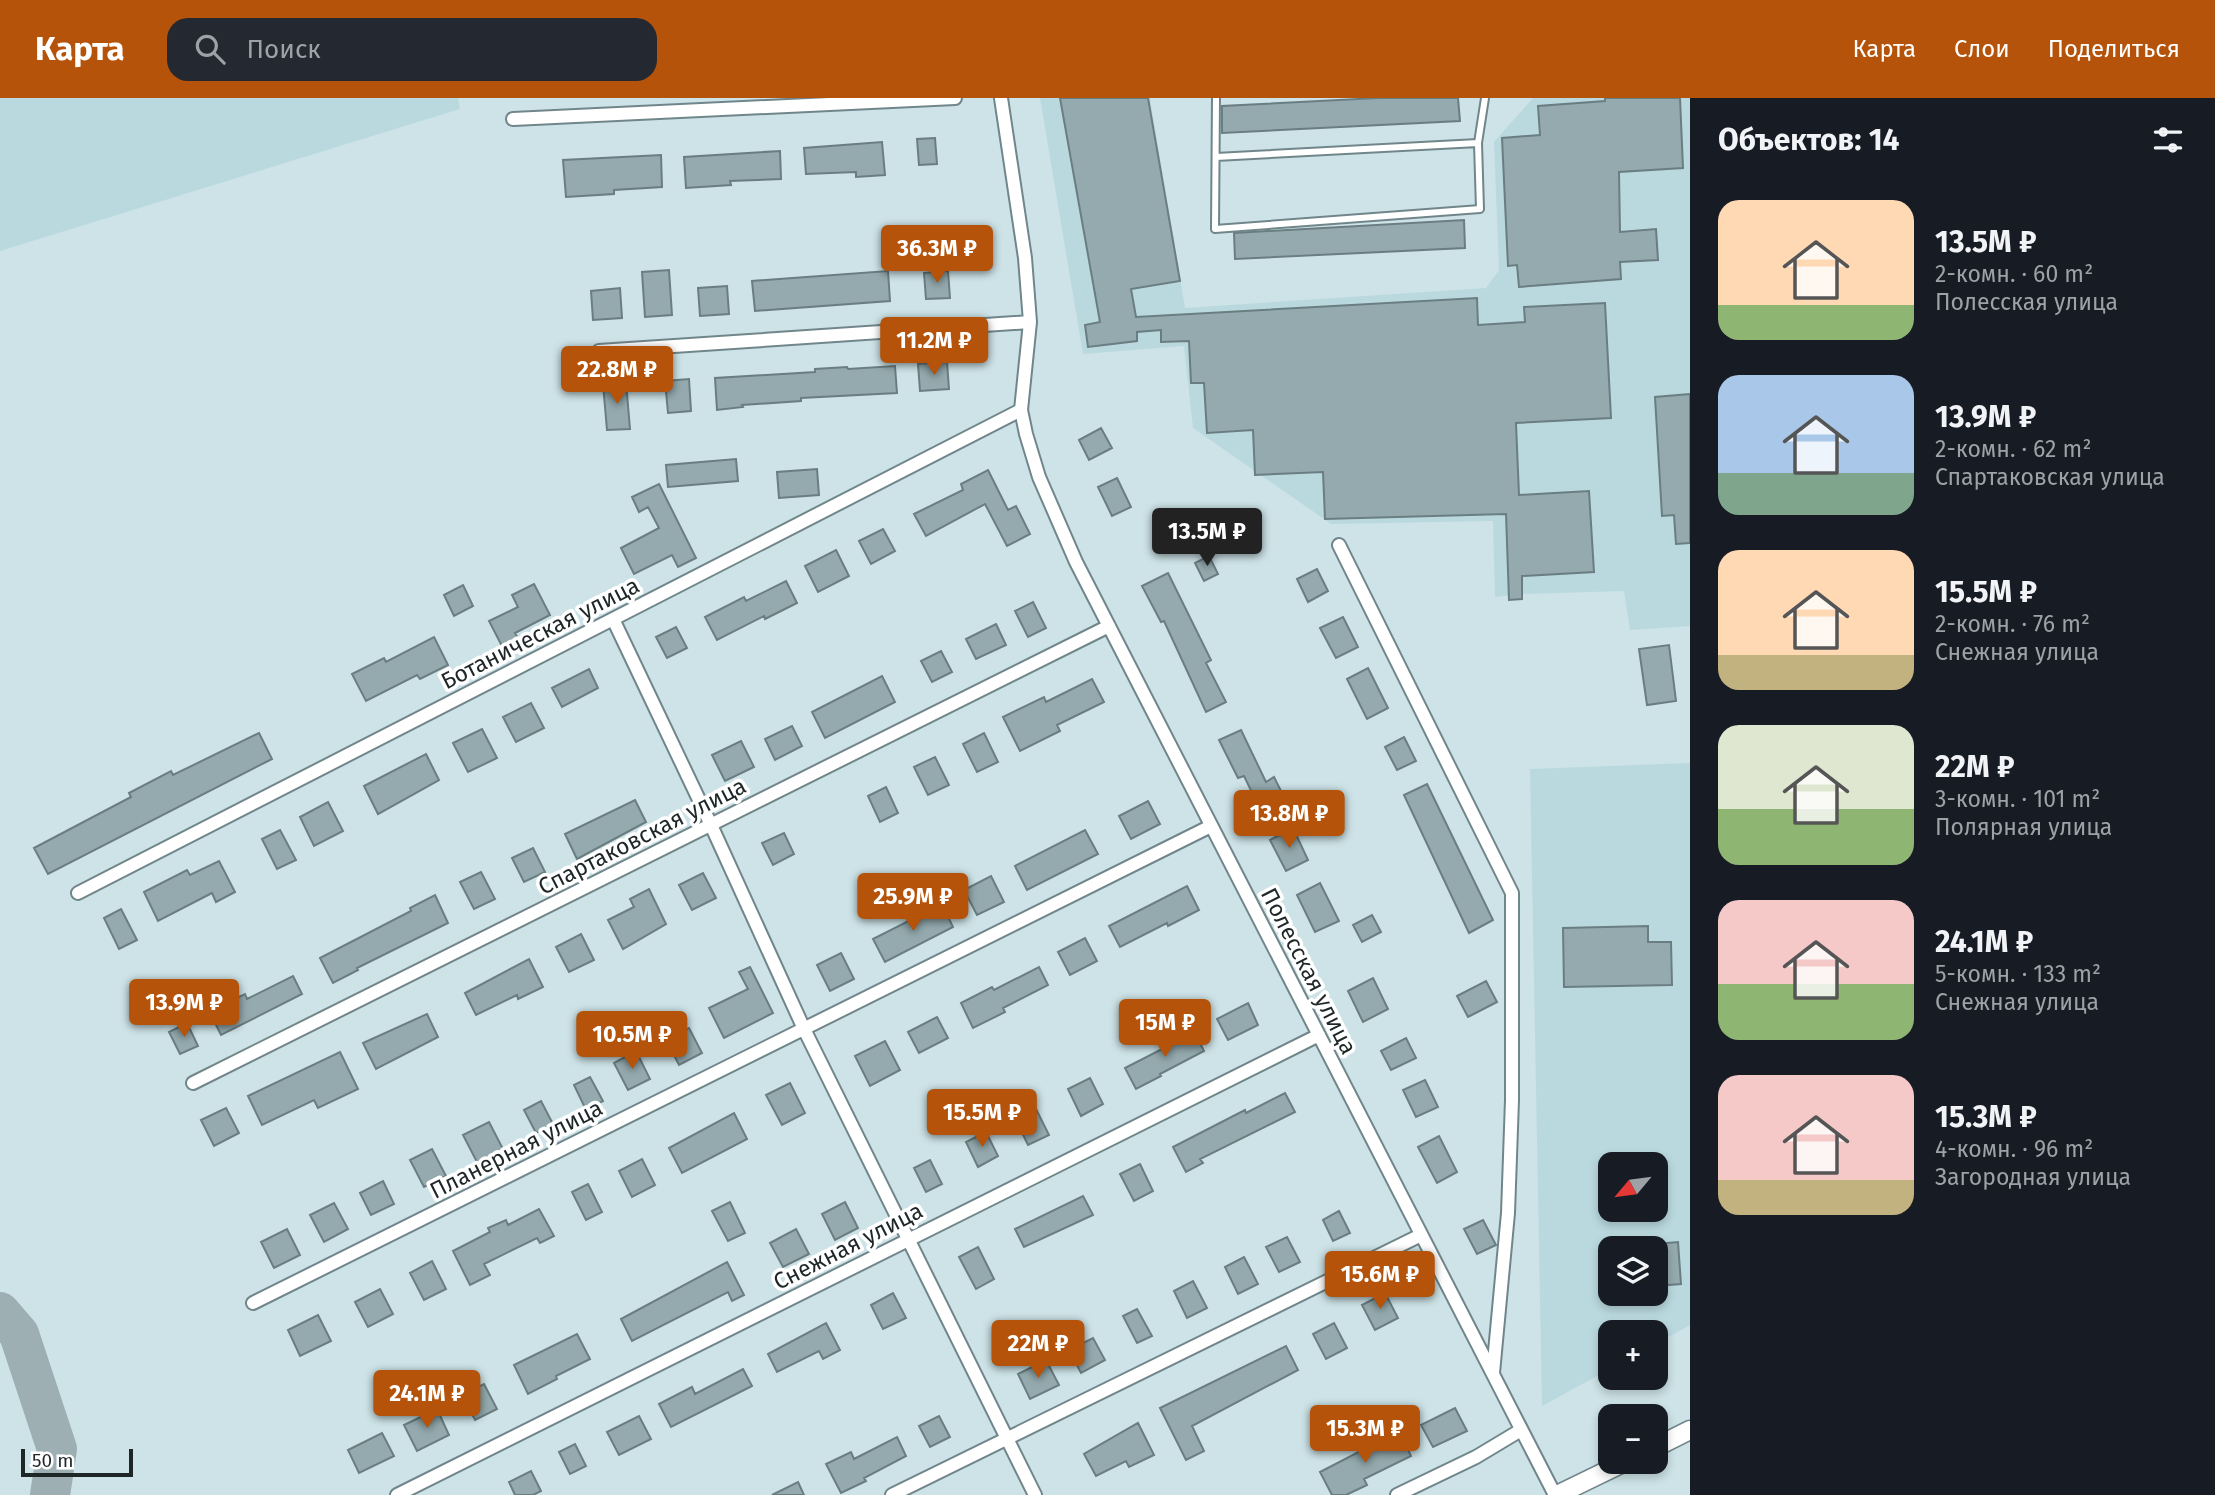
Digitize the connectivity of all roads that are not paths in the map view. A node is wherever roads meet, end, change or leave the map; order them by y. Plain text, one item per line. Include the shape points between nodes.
1 (955, 98) edge
2 (1001, 98) edge
3 (1216, 98) edge
4 (1485, 98) edge
5 (513, 119) dead end
6 (1478, 144) junction
7 (1216, 157) junction
8 (1030, 322) junction
9 (599, 351) dead end
10 (1021, 410) junction
11 (1339, 545) dead end
12 (613, 619) junction
13 (1109, 626) junction
14 (712, 825) junction
15 (1211, 826) junction
16 (78, 892) dead end
17 (804, 1029) junction
18 (1318, 1035) junction
19 (193, 1083) dead end
20 (1421, 1235) junction
21 (908, 1240) junction
22 (253, 1303) dead end
23 (1492, 1374) junction
24 (1521, 1430) junction
25 (1690, 1430) edge
26 (1007, 1439) junction
27 (1668, 1441) edge
28 (1600, 1474) edge
29 (397, 1495) edge
30 (892, 1495) edge
31 (1035, 1495) edge
32 (1397, 1495) edge
33 (1556, 1495) edge

1 - 5 street
2 - 8 street, Полесская улица
3 - 7 lane
4 - 6 lane
6 - 7 lane
6 - 7 lane via 1480,209 1215,229
8 - 9 street
8 - 10 street, Полесская улица
10 - 12 street, Ботаническая улица
10 - 13 street, Полесская улица via 1039,477
11 - 23 street via 1512,893 1508,1213
12 - 14 street
12 - 16 street, Ботаническая улица
13 - 14 street, Спартаковская улица
13 - 15 street, Полесская улица
14 - 17 street
14 - 19 street, Спартаковская улица
15 - 17 street, Планерная улица
15 - 18 street, Полесская улица
17 - 21 street
17 - 22 street, Планерная улица
18 - 20 street, Полесская улица
18 - 21 street, Снежная улица
20 - 23 street, Полесская улица
20 - 26 street
21 - 26 street
21 - 29 street, Снежная улица
23 - 24 street, Полесская улица
24 - 32 street
24 - 33 street, Полесская улица
25 - 27 main road
26 - 30 street
26 - 31 street
28 - 33 main road

